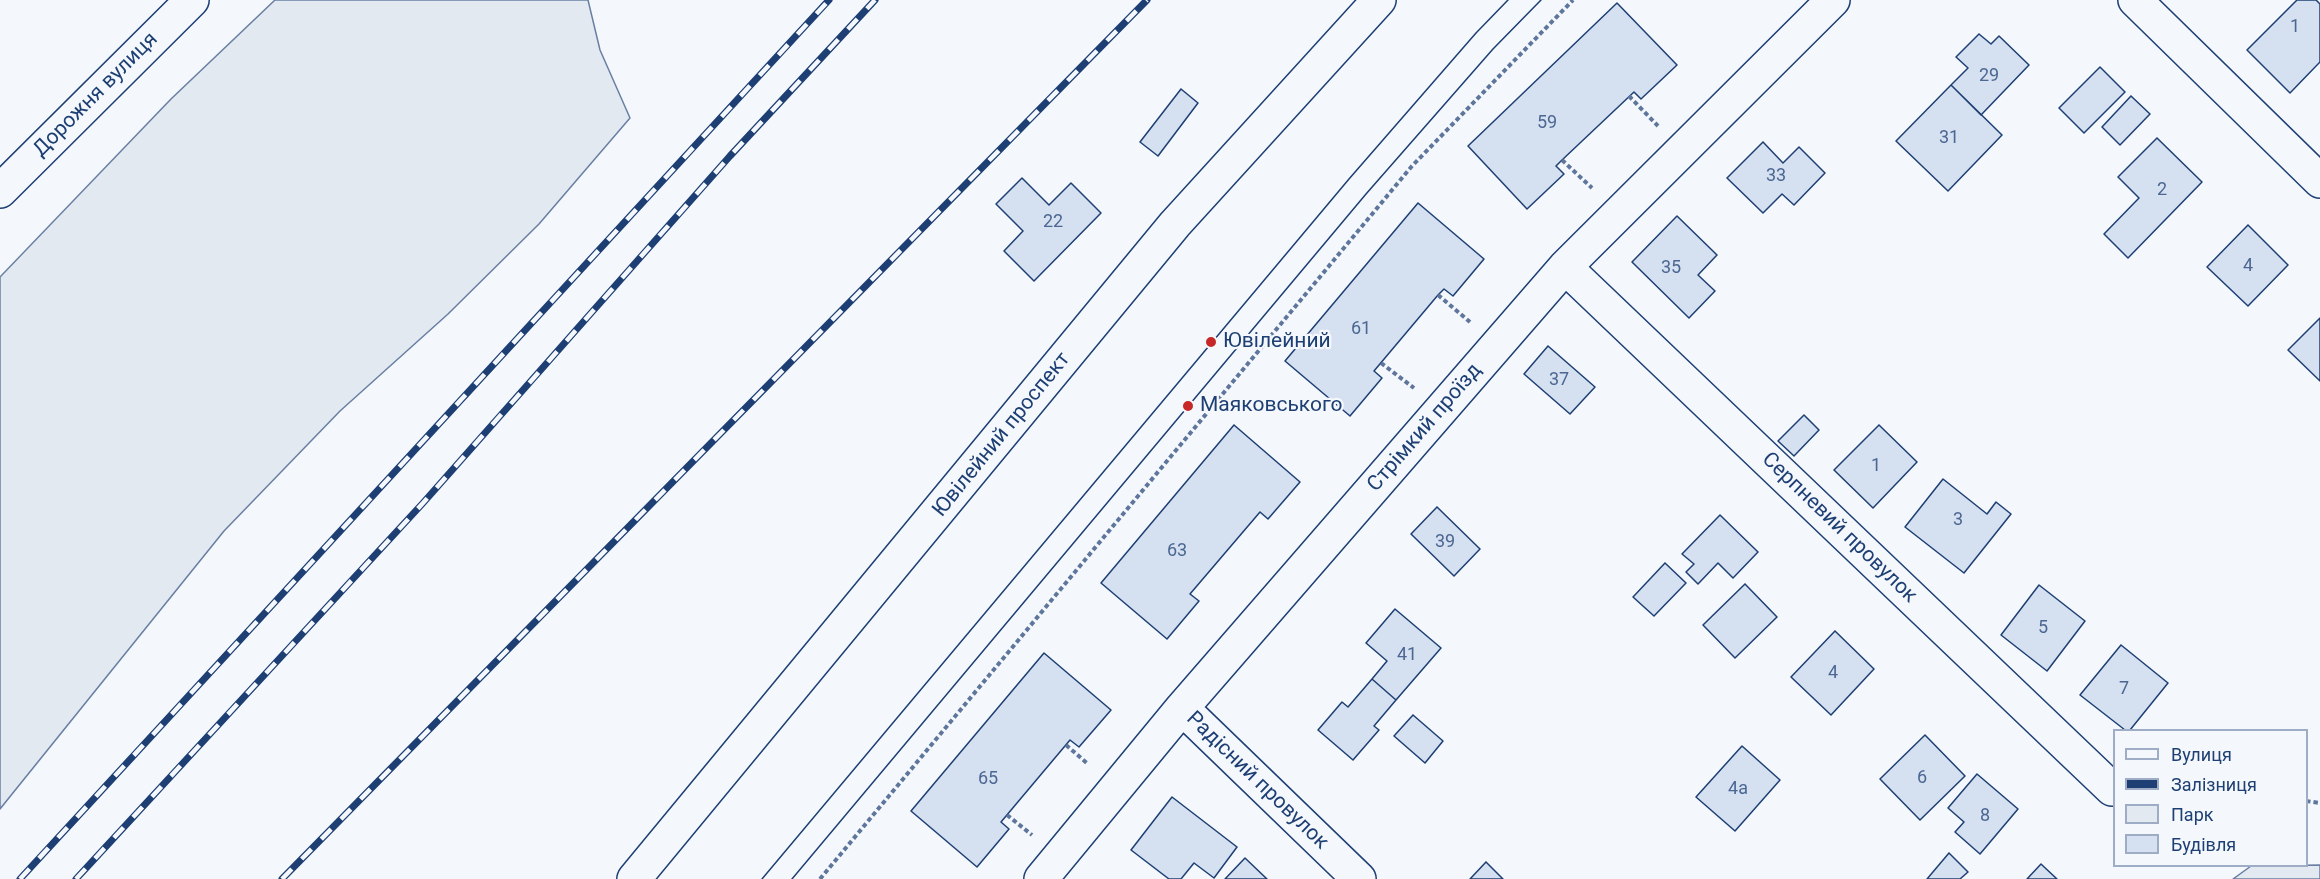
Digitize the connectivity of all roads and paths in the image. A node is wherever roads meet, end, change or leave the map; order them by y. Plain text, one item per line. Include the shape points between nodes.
1 (192, 0) edge
2 (1379, 0) edge
3 (1573, 0) edge
4 (1833, 0) edge
5 (2135, 0) edge
6 (2320, 181) edge
7 (0, 191) edge
8 (1565, 267) junction
9 (1182, 708) junction
10 (2112, 789) dead end
11 (634, 879) edge
12 (820, 879) edge
13 (1041, 879) edge
14 (1359, 879) edge

1 - 7 street, Дорожня вулиця
2 - 11 street, Ювілейний проспект via 1175,224
3 - 12 path via 1412,166
4 - 8 street, Стрімкий проїзд
5 - 6 street
8 - 9 street, Стрімкий проїзд
8 - 10 street, Серпневий провулок
9 - 13 street, Стрімкий проїзд
9 - 14 street, Радісний провулок

